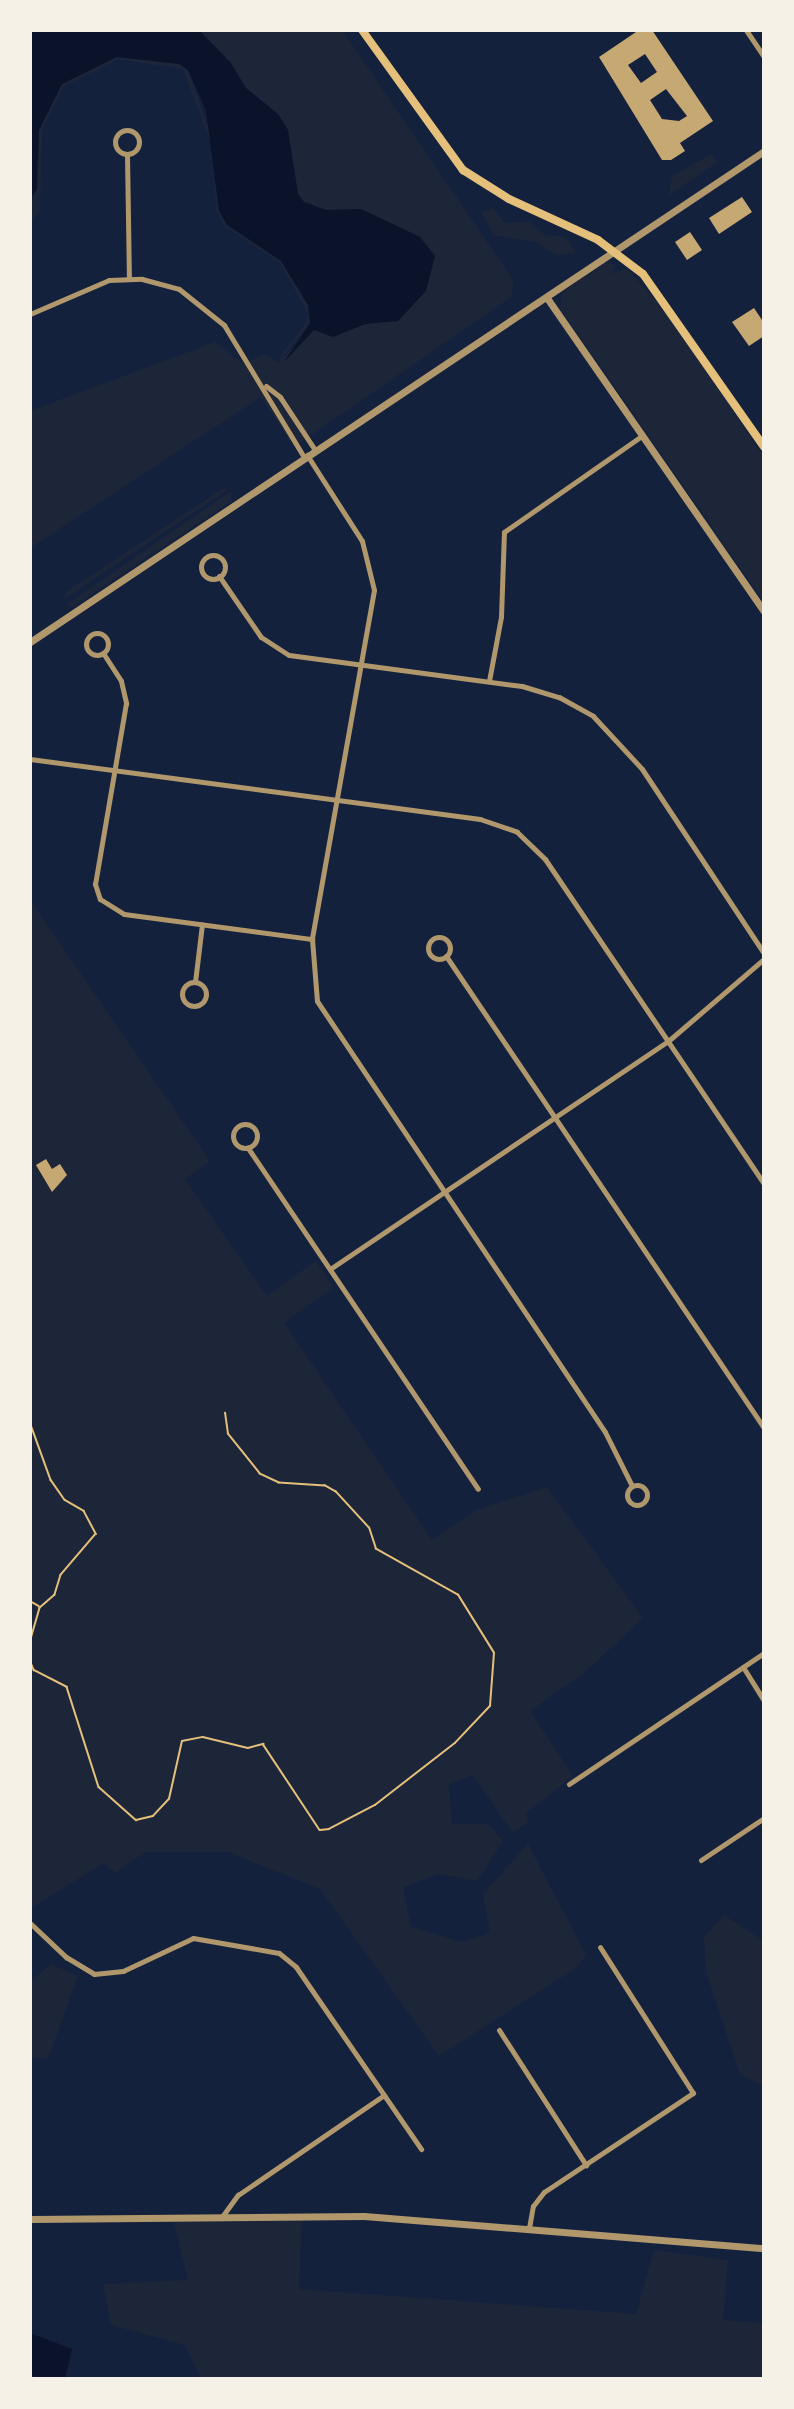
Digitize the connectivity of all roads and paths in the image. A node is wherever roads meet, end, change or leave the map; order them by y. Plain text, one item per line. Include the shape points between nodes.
1 (362, 30) edge
2 (746, 30) edge
3 (764, 57) edge
4 (764, 151) edge
5 (127, 155) junction
6 (616, 251) junction
7 (129, 278) junction
8 (547, 298) junction
9 (30, 314) edge
10 (265, 385) junction
11 (643, 435) junction
12 (764, 447) edge
13 (315, 450) junction
14 (306, 456) junction
15 (219, 576) junction
16 (764, 611) edge
17 (30, 642) edge
18 (104, 653) junction
19 (362, 666) junction
20 (489, 681) junction
21 (30, 759) edge
22 (116, 773) junction
23 (337, 800) junction
24 (202, 924) junction
25 (312, 939) junction
26 (764, 953) edge
27 (446, 956) junction
28 (764, 959) edge
29 (195, 982) junction
30 (667, 1042) junction
31 (555, 1119) junction
32 (248, 1148) junction
33 (764, 1184) edge
34 (442, 1194) junction
35 (330, 1269) junction
36 (225, 1413) dead end
37 (30, 1422) edge
38 (764, 1428) edge
39 (632, 1486) dead end
40 (478, 1489) dead end
41 (30, 1601) edge
42 (40, 1608) junction
43 (30, 1642) edge
44 (764, 1653) edge
45 (30, 1659) edge
46 (743, 1667) junction
47 (764, 1700) edge
48 (569, 1784) dead end
49 (764, 1818) edge
50 (701, 1860) dead end
51 (30, 1923) edge
52 (600, 1947) dead end
53 (499, 2030) dead end
54 (384, 2095) junction
55 (421, 2149) dead end
56 (586, 2165) junction
57 (221, 2218) junction
58 (30, 2219) edge
59 (529, 2228) junction
60 (764, 2248) edge
61 (396, 2379) edge
62 (413, 2379) edge

1 - 6 main road via 451,158 491,190
2 - 3 street
4 - 6 street
5 - 5 street via 137,148 139,140 125,130 114,143
5 - 7 street
6 - 8 street
6 - 12 main road via 656,289
7 - 9 street via 90,285
7 - 10 street via 167,284 201,303 224,325
8 - 11 street
8 - 13 street
10 - 13 street via 280,398
10 - 14 street via 271,406
11 - 16 street
11 - 20 street via 504,532 501,617
13 - 14 street
14 - 17 street
14 - 19 street via 356,530 371,565 372,610
15 - 15 street via 222,560 205,558 202,573
15 - 19 street via 252,626 276,649
18 - 18 street via 107,639 90,636 88,651
18 - 22 street via 126,696
19 - 20 street
19 - 23 street
20 - 26 street via 559,697 609,729 642,769
21 - 22 street
22 - 23 street
22 - 24 street via 95,884 100,899 115,912
23 - 25 street
23 - 30 street via 480,819 522,836 545,859
24 - 25 street
24 - 29 street
25 - 34 street via 311,976 325,1018
27 - 27 street via 447,940 430,941 432,957
27 - 31 street
28 - 30 street
29 - 29 street via 182,990 184,1002 192,1006 206,996
30 - 31 street
30 - 33 street
31 - 34 street
31 - 38 street
32 - 32 street via 257,1134 245,1124 233,1138
32 - 35 street
34 - 35 street
34 - 39 street via 604,1432
35 - 40 street
36 - 45 path via 228,1434 260,1474 279,1483 325,1486 336,1492 369,1528 384,1556 406,1562 458,1595 494,1653 490,1706 455,1743 375,1805 329,1829 320,1830 263,1744 248,1748 203,1737 182,1741 169,1799 153,1816 136,1820 99,1787 67,1687 34,1670
37 - 42 path via 51,1480 65,1500 84,1511 96,1534 61,1575 56,1595
41 - 42 path
42 - 43 path
44 - 46 street
46 - 47 street
46 - 48 street
49 - 50 street
51 - 54 street via 66,1957 94,1974 123,1971 193,1938 279,1953 296,1967
52 - 56 street via 693,2093
53 - 56 street
54 - 55 street
54 - 57 street via 238,2195
56 - 59 street via 537,2200
57 - 58 street
57 - 59 street via 364,2216
59 - 60 street
61 - 62 path

